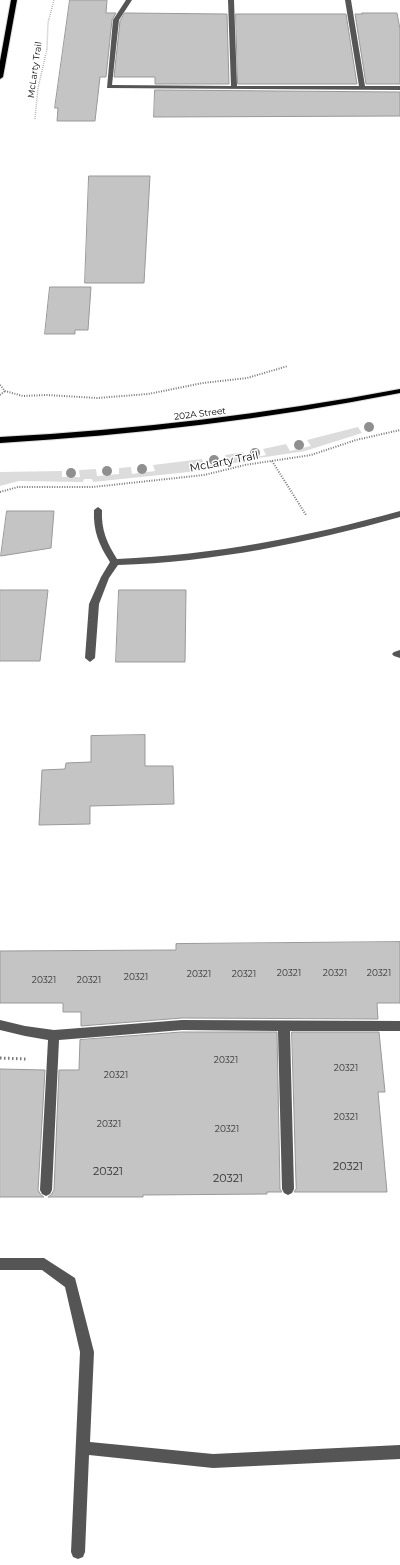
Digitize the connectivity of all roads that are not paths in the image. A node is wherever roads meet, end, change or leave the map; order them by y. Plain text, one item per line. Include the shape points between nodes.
1 (14, 0) edge
2 (128, 0) edge
3 (231, 0) edge
4 (348, 0) edge
5 (0, 77) edge
6 (234, 87) junction
7 (362, 88) junction
8 (400, 88) edge
9 (400, 391) edge
10 (0, 440) edge
11 (98, 510) dead end
12 (400, 514) edge
13 (115, 562) junction
14 (90, 658) dead end
15 (284, 1025) junction
16 (0, 1026) edge
17 (400, 1026) edge
18 (54, 1035) junction
19 (288, 1189) dead end
20 (46, 1190) dead end
21 (0, 1264) edge
22 (83, 1448) junction
23 (400, 1452) edge
24 (78, 1552) dead end

1 - 5 main road
2 - 6 street via 116,20 109,87
3 - 6 street
4 - 7 street
6 - 7 street
7 - 8 street
9 - 10 main road, 202A Street via 264,416 134,432
11 - 13 street via 99,536
12 - 13 street via 346,530 271,546 155,562
13 - 14 street via 105,577 94,604
15 - 17 street
15 - 18 street via 182,1025
15 - 19 street
16 - 18 street
18 - 20 street
21 - 22 street via 44,1264 70,1283 87,1352
22 - 23 street via 213,1461
22 - 24 street

